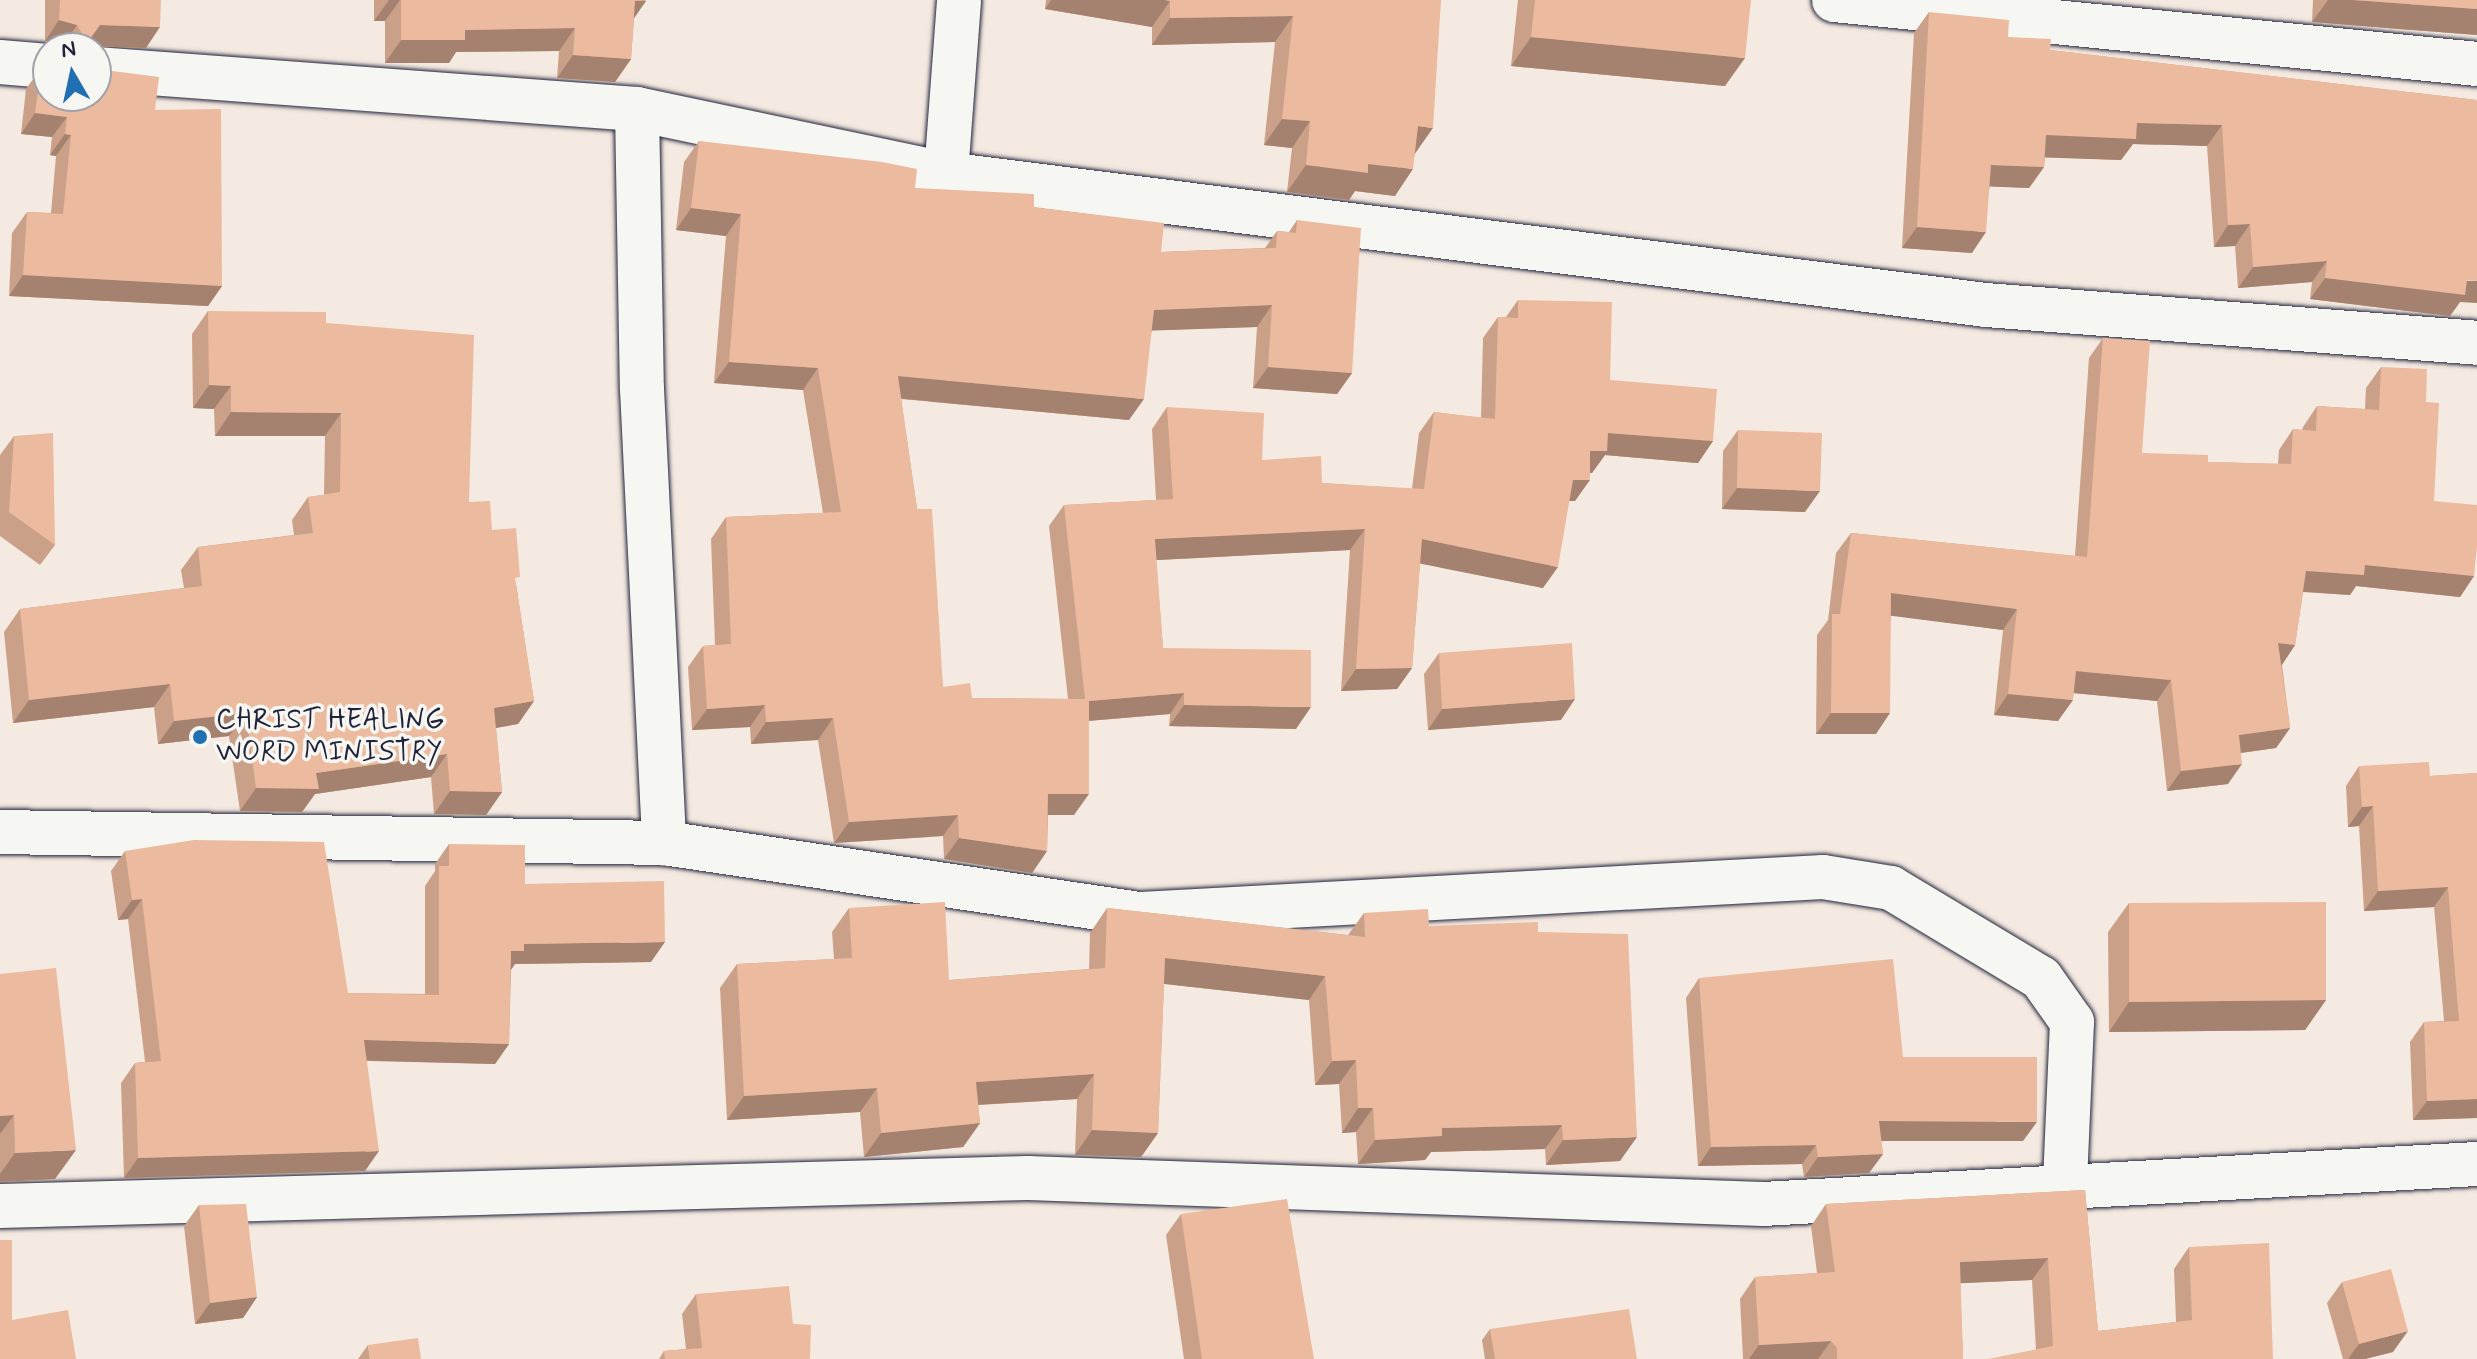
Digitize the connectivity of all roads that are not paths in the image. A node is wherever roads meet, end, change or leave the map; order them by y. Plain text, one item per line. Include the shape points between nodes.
1 (959, 0) edge
2 (1834, 0) edge
3 (0, 62) edge
4 (2477, 64) edge
5 (32, 65) edge
6 (112, 70) edge
7 (637, 109) junction
8 (946, 174) junction
9 (2477, 343) edge
10 (0, 832) edge
11 (664, 843) junction
12 (2477, 1164) edge
13 (2065, 1182) junction
14 (0, 1206) edge

1 - 8 street
2 - 4 street
3 - 5 street
6 - 7 street
7 - 8 street
7 - 11 street via 642,389
8 - 9 street via 1986,305
10 - 11 street
11 - 13 street via 1141,914 1823,877 1891,888 2041,978 2072,1022
12 - 13 street
13 - 14 street via 1763,1204 1028,1178

